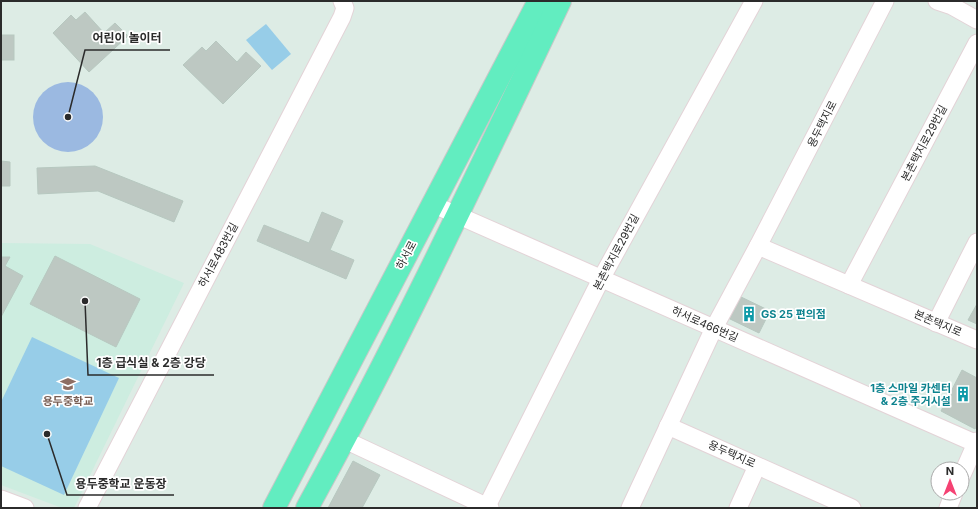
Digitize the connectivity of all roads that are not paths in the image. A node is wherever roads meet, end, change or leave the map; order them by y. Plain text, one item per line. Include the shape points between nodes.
1 (342, 1) edge
2 (538, 1) edge
3 (560, 1) edge
4 (754, 1) edge
5 (885, 1) edge
6 (937, 1) edge
7 (977, 20) edge
8 (977, 43) edge
9 (432, 204) junction
10 (457, 215) junction
11 (977, 242) edge
12 (758, 246) junction
13 (601, 279) junction
14 (849, 285) junction
15 (936, 322) junction
16 (714, 328) junction
17 (977, 340) edge
18 (668, 426) junction
19 (345, 440) junction
20 (977, 443) edge
21 (969, 461) edge
22 (757, 466) junction
23 (1, 499) edge
24 (488, 507) edge
25 (25, 508) edge
26 (87, 508) edge
27 (274, 508) edge
28 (307, 508) edge
29 (630, 508) edge
30 (738, 508) edge
31 (851, 508) edge

1 - 26 street, 하서로483번길 via 342,17
2 - 9 main road, 하서로
3 - 10 main road
4 - 13 street, 본촌택지로29번길
5 - 12 street, 용두택지로
6 - 7 street
8 - 14 street, 본촌택지로29번길
9 - 10 street, 하서로466번길
9 - 27 main road, 하서로
10 - 13 street, 하서로466번길
10 - 19 main road
11 - 15 street
12 - 14 street
12 - 16 street, 용두택지로
13 - 16 street, 하서로466번길
13 - 24 street, 본촌택지로29번길
14 - 15 street, 본촌택지로
15 - 17 street, 본촌택지로
16 - 18 street, 용두택지로
16 - 20 street, 하서로466번길
18 - 22 street, 용두택지로
18 - 29 street, 용두택지로
19 - 24 street
19 - 28 main road
20 - 21 street
22 - 30 street
22 - 31 street, 용두택지로
23 - 25 street

